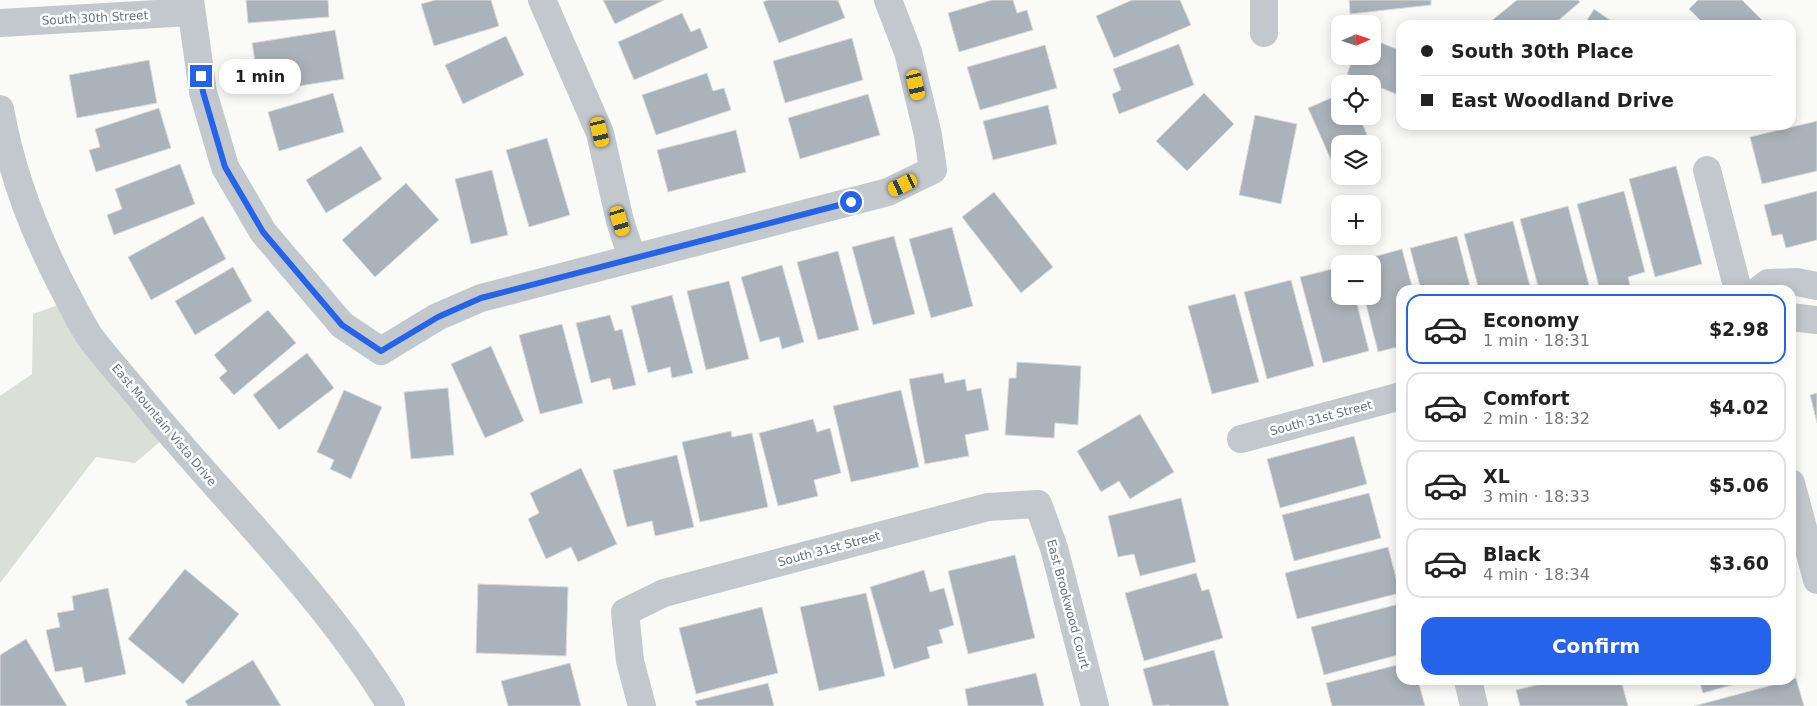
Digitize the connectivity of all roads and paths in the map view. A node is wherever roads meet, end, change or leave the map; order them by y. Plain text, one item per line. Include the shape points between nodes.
1 (542, 0) edge
2 (888, 0) edge
3 (1264, 0) edge
4 (190, 6) edge
5 (0, 23) edge
6 (1264, 33) dead end
7 (0, 109) edge
8 (1707, 170) dead end
9 (632, 258) junction
10 (1737, 285) edge
11 (1765, 285) edge
12 (1817, 286) edge
13 (1796, 318) edge
14 (1817, 320) edge
15 (1396, 405) edge
16 (1242, 439) dead end
17 (1796, 502) edge
18 (1038, 504) joint
19 (1817, 580) edge
20 (1469, 685) edge
21 (392, 706) edge
22 (642, 706) edge
23 (1095, 706) edge
24 (1474, 706) edge

1 - 9 street via 600,132 620,221
2 - 9 street via 908,52 933,170 888,192
3 - 6 street
4 - 5 street, South 30th Street
4 - 9 street via 203,92 225,167 263,232 342,325 381,351 438,317 481,298
7 - 21 street, East Mountain Vista Drive via 6,146 22,199 49,260 90,336 170,434 304,586 368,668
8 - 10 street
11 - 12 street via 1797,282
13 - 14 street
15 - 16 street, South 31st Street
17 - 19 street
18 - 22 street, South 31st Street via 988,507 664,594 625,612 630,661
18 - 23 street, East Brookwood Court via 1054,548
20 - 24 street

